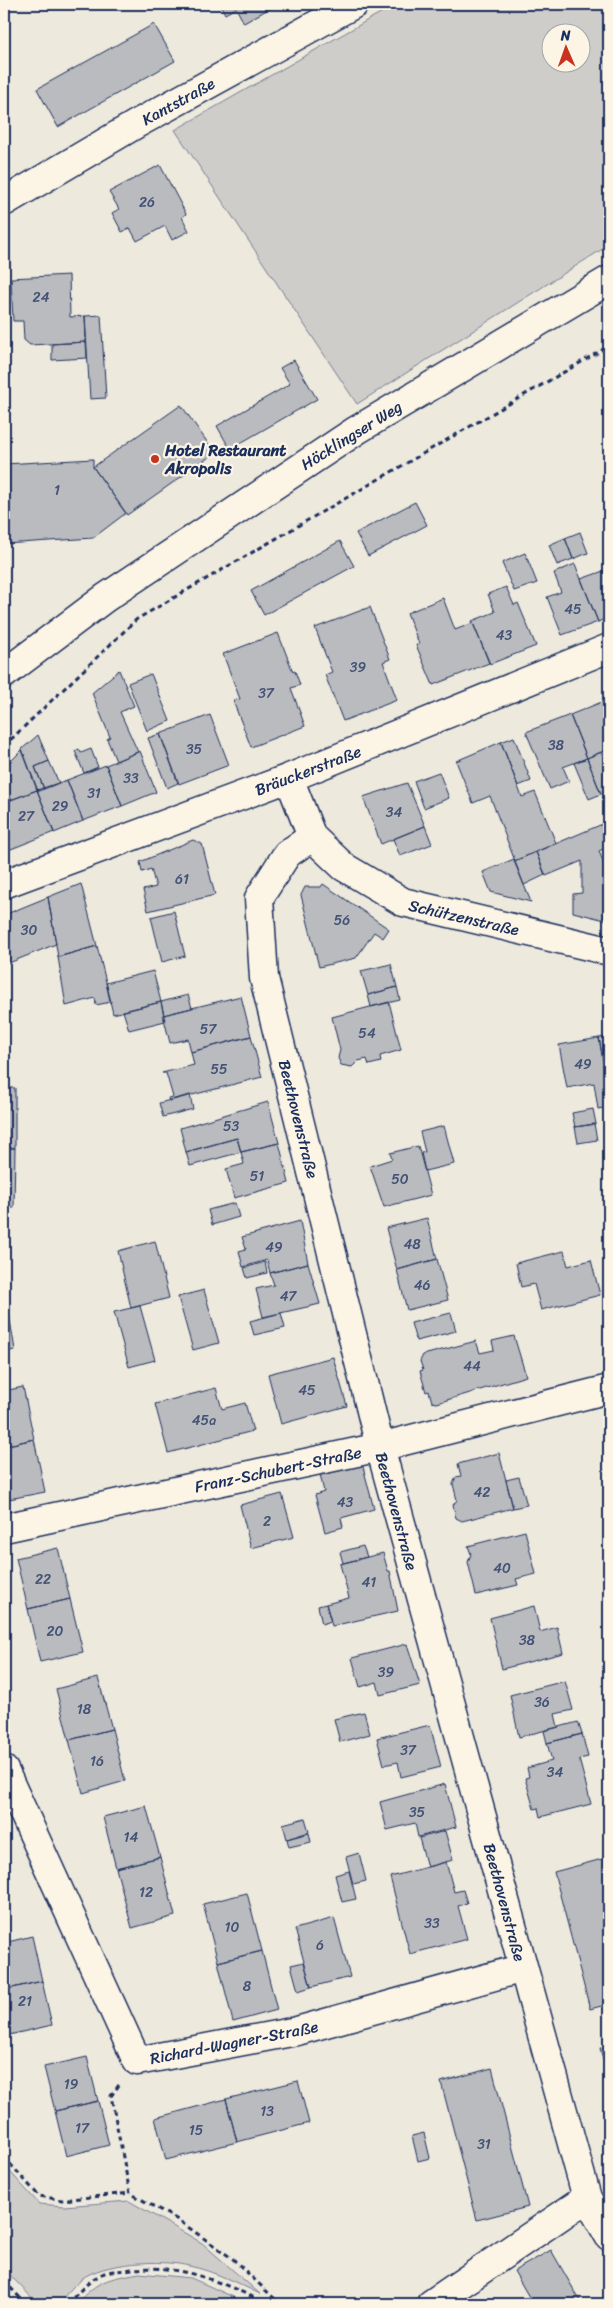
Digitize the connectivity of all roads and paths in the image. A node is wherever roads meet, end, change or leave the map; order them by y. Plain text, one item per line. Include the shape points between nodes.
1 (354, 4) edge
2 (4, 202) edge
3 (609, 280) edge
4 (609, 346) edge
5 (609, 648) edge
6 (4, 674) edge
7 (4, 746) edge
8 (289, 778) junction
9 (312, 837) junction
10 (4, 884) edge
11 (609, 951) edge
12 (609, 1389) edge
13 (380, 1447) junction
14 (4, 1528) edge
15 (4, 1770) edge
16 (523, 1968) junction
17 (111, 2096) dead end
18 (4, 2157) edge
19 (130, 2193) junction
20 (587, 2198) junction
21 (609, 2236) edge
22 (4, 2281) edge
23 (26, 2304) edge
24 (67, 2304) edge
25 (268, 2304) edge
26 (280, 2304) edge
27 (431, 2304) edge

1 - 2 street, Kantstraße via 138,123
3 - 6 street, Höcklingser Weg via 357,430 105,598
4 - 7 path via 137,619
5 - 8 street, Bräuckerstraße
8 - 9 street, Schützenstraße
8 - 10 street, Bräuckerstraße
9 - 11 street, Schützenstraße via 344,867 403,902
9 - 13 street, Beethovenstraße via 287,854 259,898 264,978
12 - 13 street, Franz-Schubert-Straße
13 - 14 street, Franz-Schubert-Straße
13 - 16 street, Beethovenstraße
15 - 16 street, Richard-Wagner-Straße via 137,2061 297,2031
16 - 20 street, Beethovenstraße
17 - 19 path
18 - 19 path via 39,2196 62,2200
19 - 26 path via 178,2220 233,2259
20 - 21 street, Beethovenstraße
20 - 27 street
22 - 23 path
24 - 25 path via 86,2284 104,2273 137,2268 188,2271

